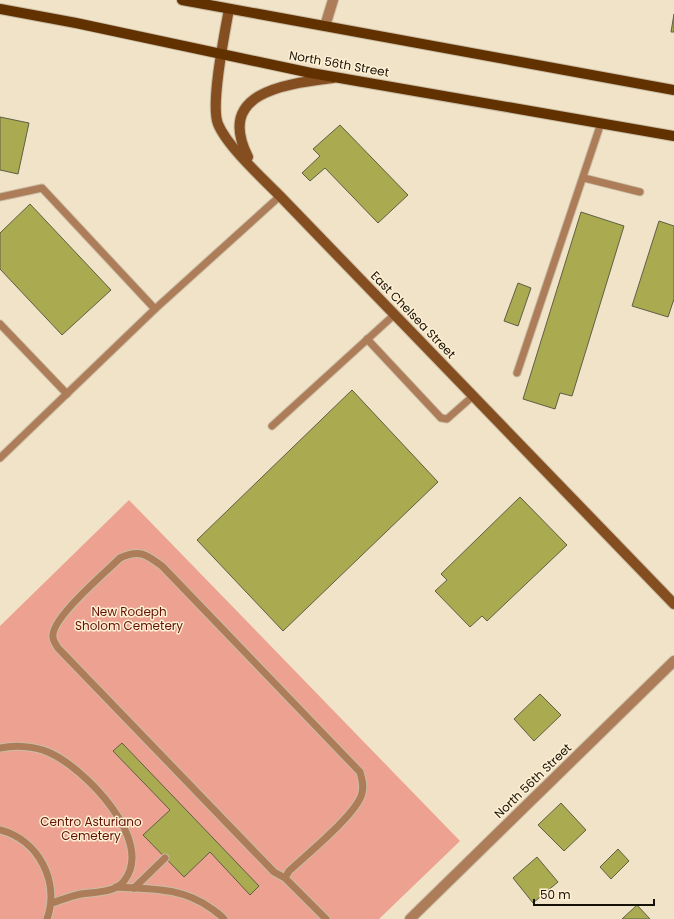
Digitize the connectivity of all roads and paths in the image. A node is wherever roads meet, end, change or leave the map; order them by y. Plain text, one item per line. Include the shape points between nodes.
1 (182, 0) edge
2 (333, 0) edge
3 (0, 9) edge
4 (229, 9) junction
5 (325, 26) junction
6 (221, 53) junction
7 (337, 77) junction
8 (674, 90) edge
9 (601, 123) junction
10 (674, 136) edge
11 (254, 168) junction
12 (584, 178) junction
13 (640, 192) dead end
14 (280, 196) junction
15 (0, 197) edge
16 (155, 309) junction
17 (394, 314) junction
18 (0, 324) edge
19 (367, 339) junction
20 (517, 374) dead end
21 (67, 394) junction
22 (473, 396) junction
23 (272, 426) dead end
24 (0, 458) edge
25 (674, 604) edge
26 (674, 661) edge
27 (0, 748) edge
28 (0, 830) edge
29 (165, 858) dead end
30 (285, 878) junction
31 (116, 888) junction
32 (134, 888) junction
33 (52, 903) junction
34 (47, 919) edge
35 (224, 919) edge
36 (326, 919) edge
37 (410, 919) edge

1 - 4 main road
2 - 5 street
3 - 6 main road, North 56th Street via 76,22
4 - 5 main road
4 - 6 street, East Chelsea Street
5 - 8 main road
6 - 7 main road, North 56th Street
6 - 11 street, East Chelsea Street via 215,114 218,124 233,145
7 - 9 main road, North 56th Street
7 - 11 street via 288,84 263,92 253,99 244,113 239,131
9 - 10 main road, North 56th Street
9 - 12 lane
11 - 14 street, East Chelsea Street
12 - 13 lane
12 - 20 lane
14 - 16 lane
14 - 17 street, East Chelsea Street
15 - 16 lane via 42,188
16 - 21 lane
17 - 19 lane
17 - 22 street, East Chelsea Street
18 - 21 lane
19 - 22 lane via 441,418 448,419
19 - 23 lane
21 - 24 lane
22 - 25 street, East Chelsea Street
26 - 37 street, North 56th Street
27 - 31 lane via 34,748 48,752 71,764 108,802 128,837 132,852 130,868 124,881
28 - 33 lane via 18,837 29,845 44,864 49,877
29 - 32 lane
30 - 30 lane via 274,872 58,648 52,637 55,625 63,614 120,558 131,553 139,553 162,566 360,772 363,782 362,794 354,809 289,871
30 - 36 lane
31 - 32 lane
31 - 33 lane via 80,894
32 - 35 lane via 163,889 185,895 204,903
33 - 34 lane

